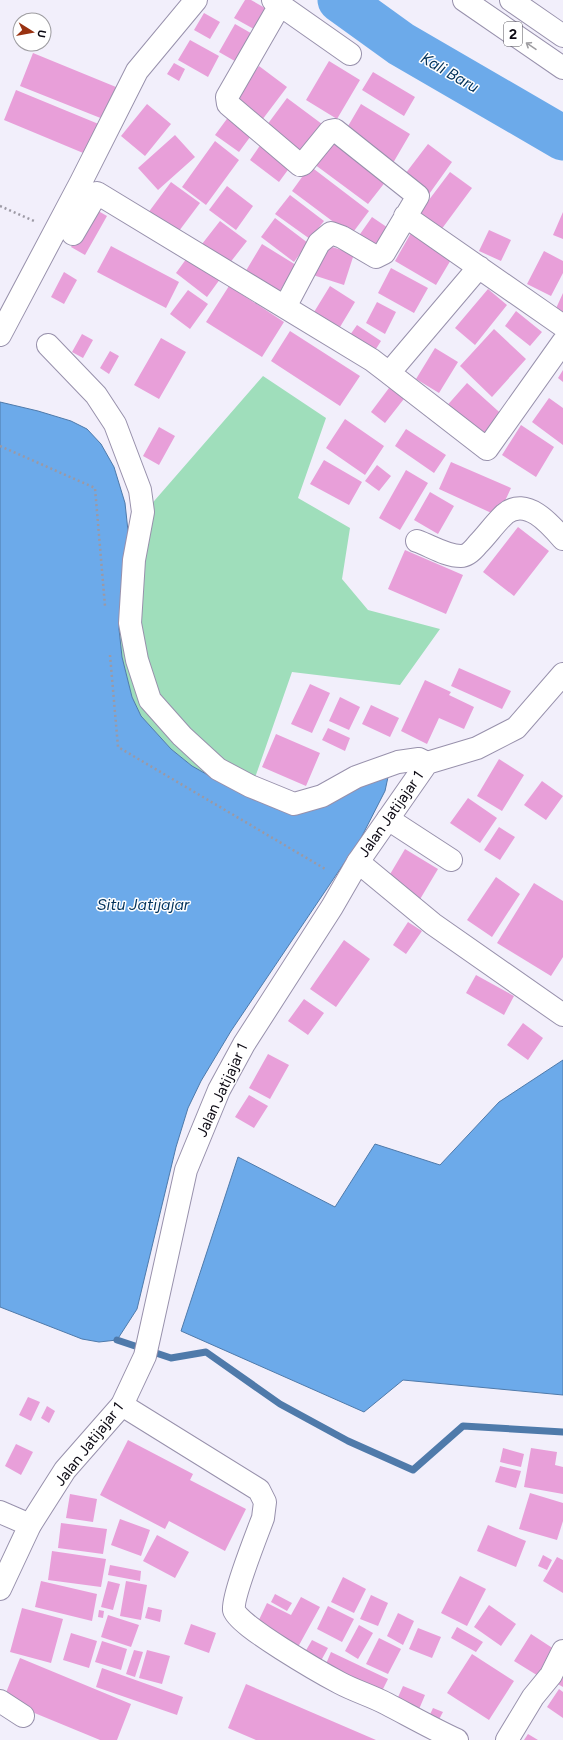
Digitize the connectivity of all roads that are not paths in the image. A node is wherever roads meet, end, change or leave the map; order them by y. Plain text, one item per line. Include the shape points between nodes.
1 (196, 0) edge
2 (464, 0) edge
3 (511, 0) edge
4 (276, 3) edge
5 (563, 36) edge
6 (350, 54) dead end
7 (563, 68) edge
8 (405, 216) junction
9 (64, 232) junction
10 (479, 267) junction
11 (285, 307) junction
12 (563, 326) edge
13 (0, 335) edge
14 (563, 342) edge
15 (48, 345) dead end
16 (389, 373) junction
17 (563, 539) edge
18 (418, 541) dead end
19 (563, 674) edge
20 (427, 762) junction
21 (388, 819) junction
22 (451, 860) dead end
23 (358, 862) junction
24 (563, 1015) edge
25 (122, 1405) junction
26 (0, 1512) edge
27 (30, 1525) junction
28 (0, 1589) edge
29 (563, 1651) edge
30 (0, 1701) edge
31 (23, 1716) dead end
32 (457, 1740) edge
33 (507, 1740) edge

1 - 9 main road via 137,71 81,182
7 -> 2 main road, 2
3 - 5 main road, 2
4 - 6 main road
4 - 8 main road via 227,98 228,104 300,165 330,131 335,130 418,196
8 - 10 main road
8 - 11 main road via 396,236 384,253 376,257 331,233 319,243
9 - 11 main road via 96,193
9 - 13 main road
10 - 12 main road
10 - 16 main road
11 - 16 main road
14 - 16 main road via 487,449
15 - 20 main road via 96,395 115,424 140,490 143,512 134,560 130,623 137,660 150,700 182,736 218,769 250,786 294,804 322,796 356,777 398,762 419,759
17 - 18 main road via 547,521 519,508 506,513 473,551 462,556 450,555
19 - 20 main road, Jalan Jatijajar 1 via 516,728 477,748
20 - 21 main road, Jalan Jatijajar 1
21 - 22 main road
21 - 23 main road, Jalan Jatijajar 1
23 - 24 main road via 432,924
23 - 25 main road, Jalan Jatijajar 1 via 244,1044 219,1090 186,1170 146,1349
25 - 27 main road, Jalan Jatijajar 1 via 65,1470
25 - 32 main road via 226,1468 260,1490 264,1496 265,1510 241,1579 234,1604 235,1614 263,1637 340,1683 386,1703
26 - 27 main road
27 - 28 main road, Jalan Jatijajar 1
29 - 33 main road via 551,1675 533,1697
30 - 31 main road

